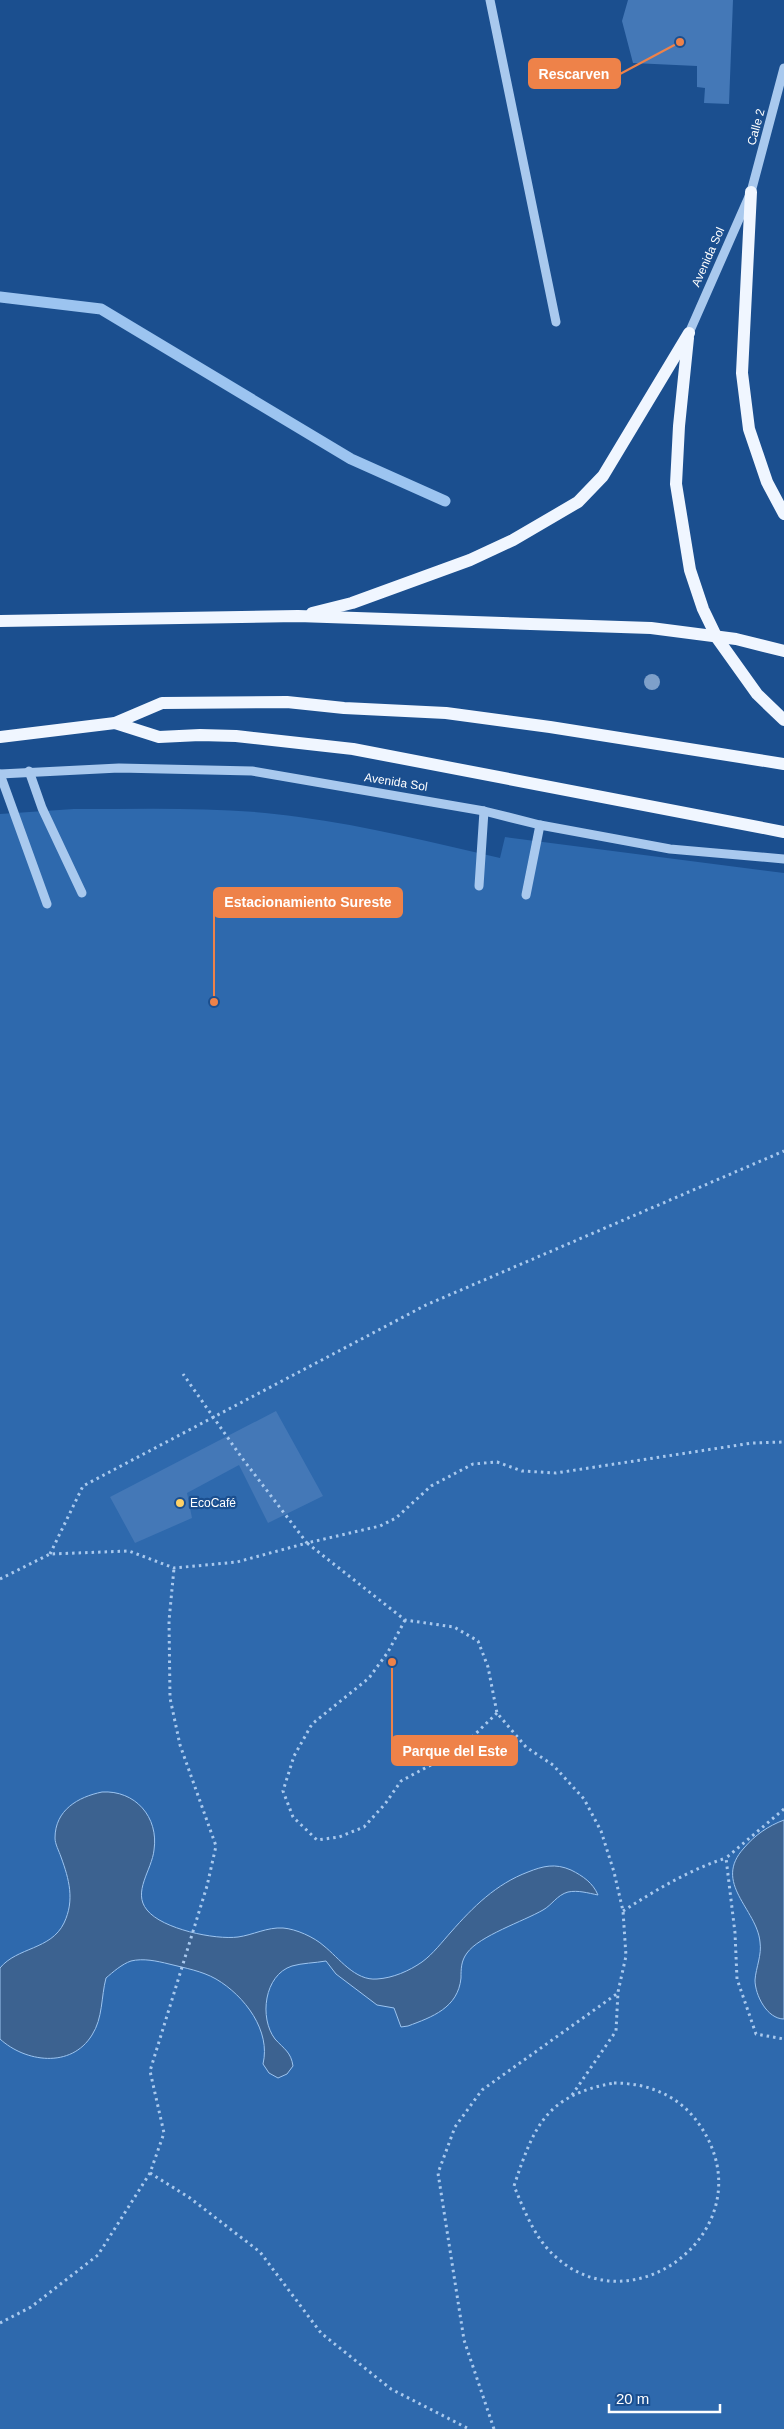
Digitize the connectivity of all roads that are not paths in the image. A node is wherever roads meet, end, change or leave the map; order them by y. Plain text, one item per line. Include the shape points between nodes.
1 (490, 0) edge
2 (784, 68) edge
3 (752, 192) junction
4 (556, 322) dead end
5 (689, 333) junction
6 (784, 514) edge
7 (298, 616) junction
8 (0, 622) edge
9 (784, 651) edge
10 (784, 720) edge
11 (115, 723) junction
12 (0, 737) edge
13 (784, 764) edge
14 (29, 771) junction
15 (0, 774) edge
16 (484, 811) junction
17 (540, 825) junction
18 (784, 832) edge
19 (784, 859) edge
20 (479, 886) dead end
21 (82, 893) dead end
22 (526, 895) dead end
23 (46, 904) dead end

1 - 4 street
2 - 3 street, Calle 2
3 - 5 street, Avenida Sol
3 - 6 main road via 742,373 749,429 766,482
5 - 7 main road via 603,476 578,502 513,540 470,560 352,603
5 - 10 main road via 678,426 676,484 690,570 717,638 757,694
7 - 8 main road
7 - 9 main road via 651,628 736,639
11 - 12 main road, Avenida Sol
11 - 13 main road, Avenida Sol via 162,703 287,702 446,713
11 - 18 main road, Avenida Sol via 159,737 236,736 353,749
14 - 15 street, Avenida Sol
14 - 16 street, Avenida Sol via 119,768 252,771
14 - 21 street via 42,808
15 - 23 street
16 - 17 street, Avenida Sol
16 - 20 street
17 - 19 street, Avenida Sol via 670,849
17 - 22 street

